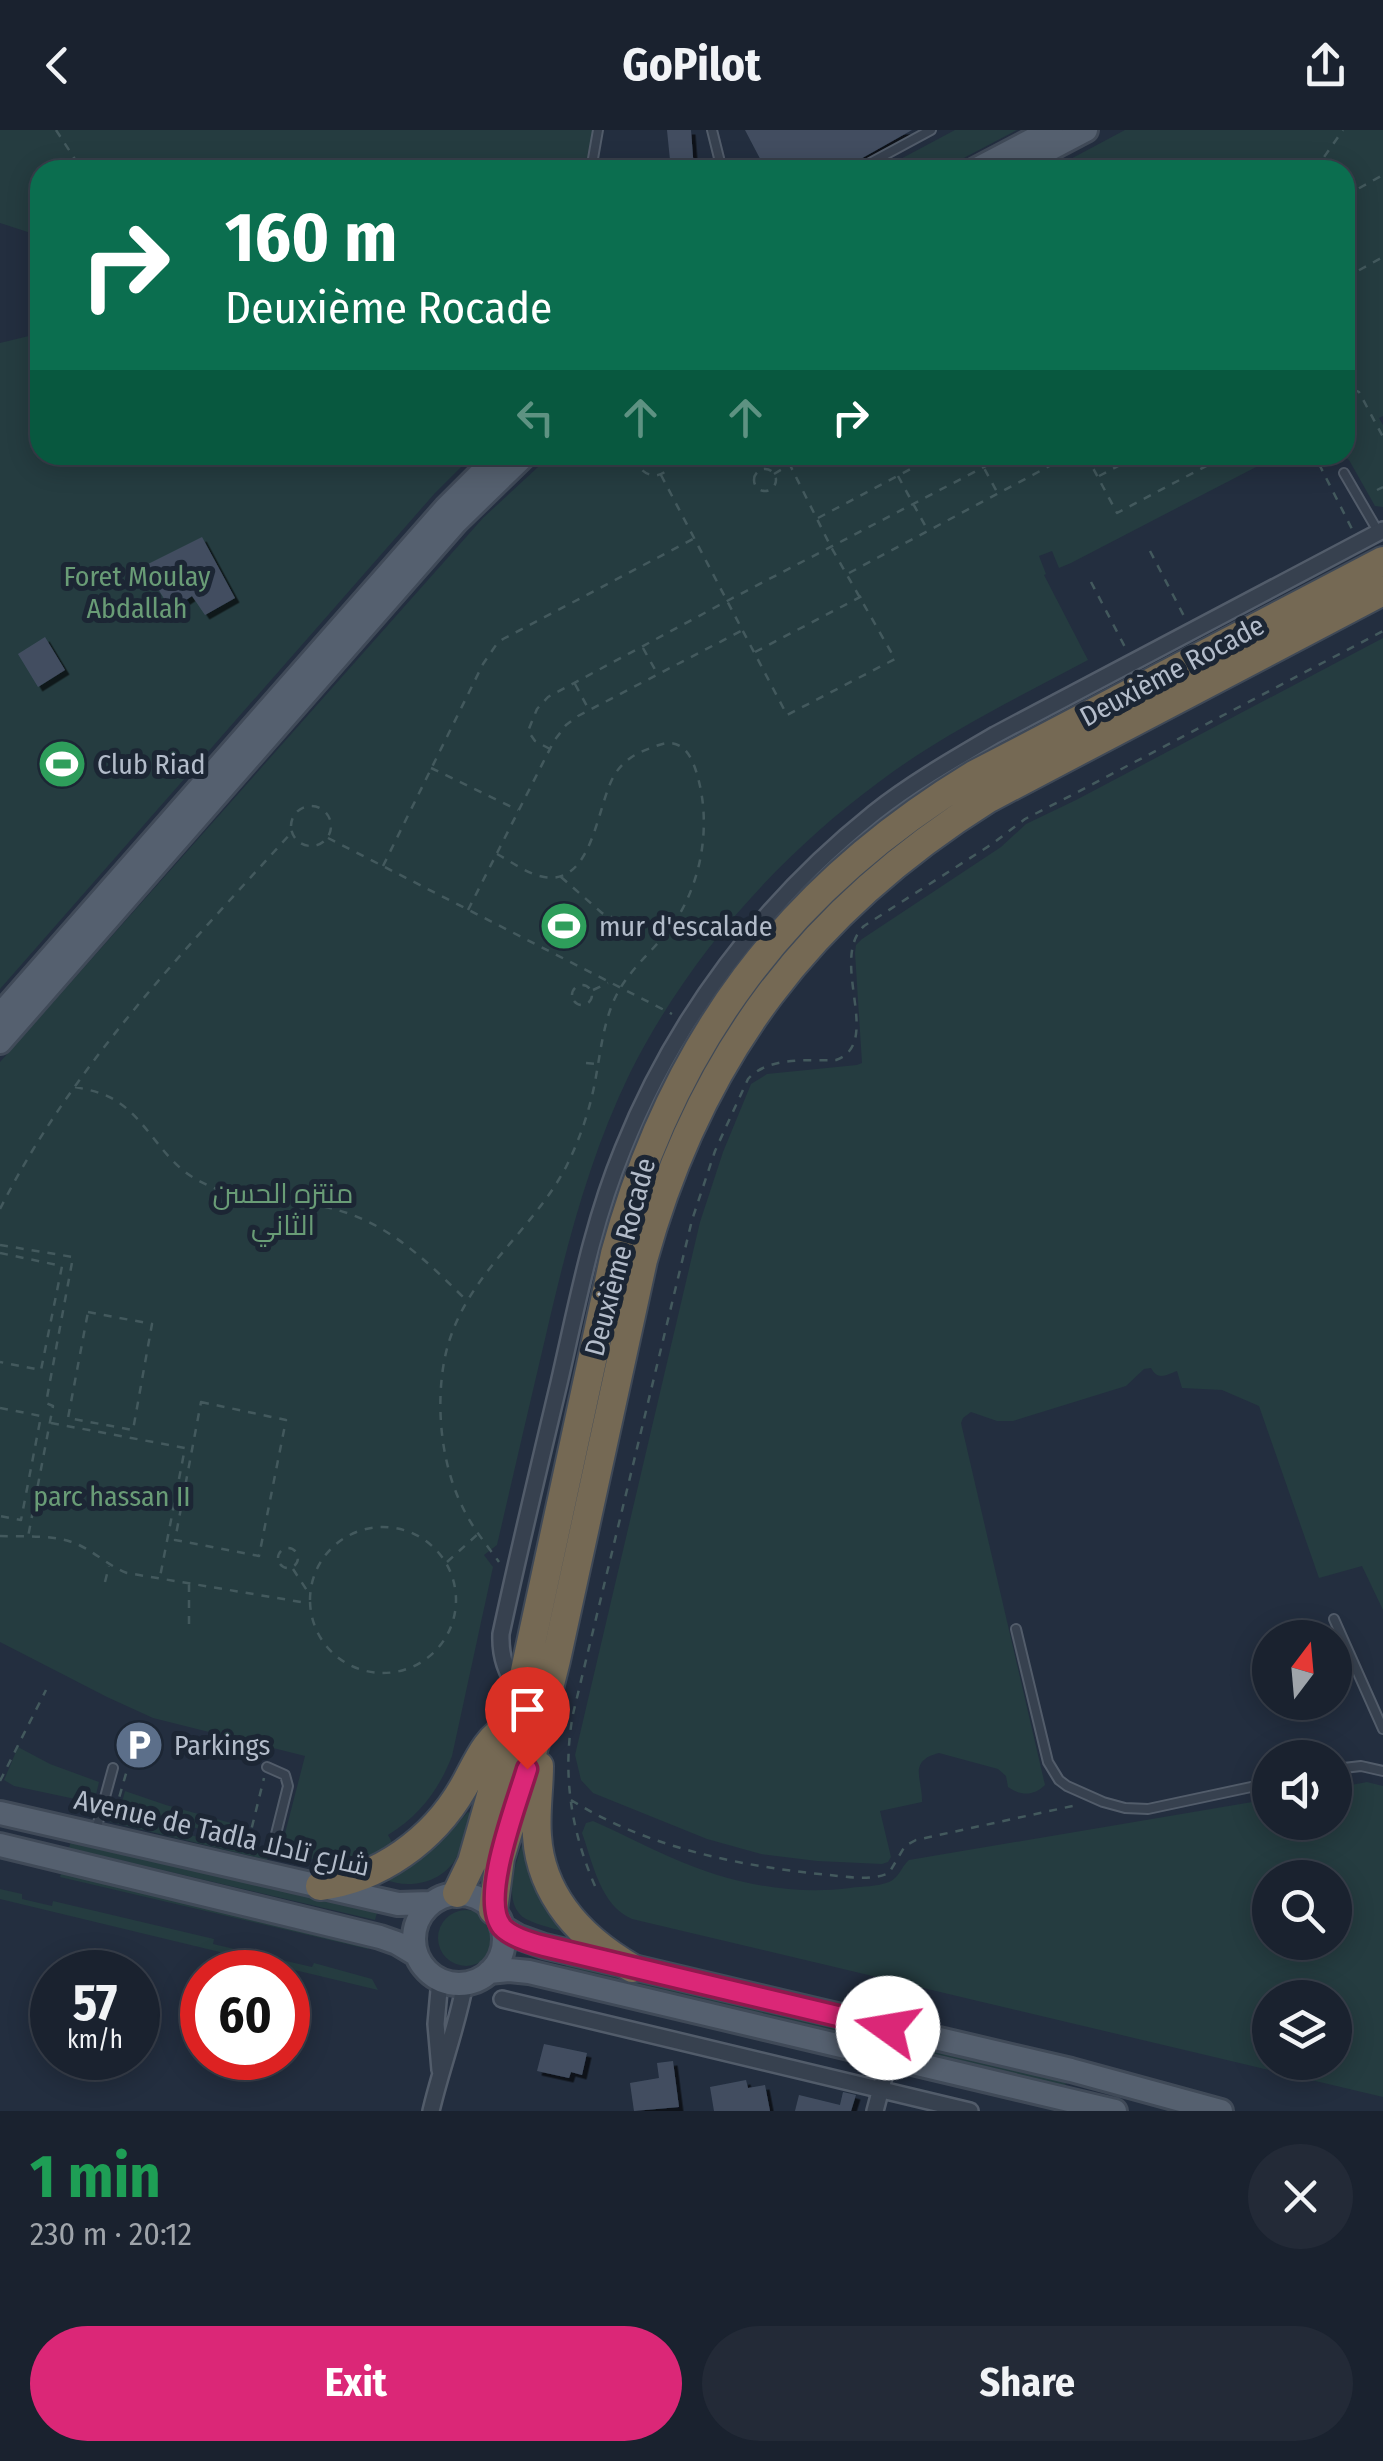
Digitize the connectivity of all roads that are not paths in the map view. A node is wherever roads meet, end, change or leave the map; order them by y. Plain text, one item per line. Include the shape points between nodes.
1 (598, 130) edge
2 (712, 130) edge
3 (932, 130) edge
4 (1051, 130) edge
5 (1086, 130) edge
6 (593, 160) edge
7 (720, 160) edge
8 (876, 160) edge
9 (994, 160) edge
10 (1029, 160) edge
11 (489, 465) edge
12 (515, 465) edge
13 (1344, 474) dead end
14 (1382, 541) edge
15 (1383, 592) edge
16 (0, 1015) edge
17 (0, 1042) edge
18 (1334, 1618) dead end
19 (1016, 1629) dead end
20 (520, 1694) junction
21 (1383, 1730) edge
22 (523, 1733) junction
23 (267, 1767) road end
24 (1352, 1767) edge
25 (112, 1768) dead end
26 (1383, 1771) edge
27 (1252, 1787) edge
28 (0, 1813) edge
29 (95, 1834) junction
30 (275, 1838) dead end
31 (0, 1845) edge
32 (320, 1886) junction
33 (444, 1898) junction
34 (498, 1918) junction
35 (417, 1955) junction
36 (632, 1968) junction
37 (490, 1972) junction
38 (440, 1979) junction
39 (465, 1983) junction
40 (502, 1999) dead end
41 (890, 2058) junction
42 (440, 2072) junction
43 (880, 2090) junction
44 (431, 2111) edge
45 (876, 2111) edge
46 (970, 2111) edge
47 (1115, 2111) edge
48 (1221, 2111) edge

1 - 6 lane
2 - 7 lane
3 - 8 lane
4 - 9 main road
5 - 10 main road
11 - 16 main road
12 - 17 main road via 456,522
13 - 14 lane
14 - 20 highway, Deuxième Rocade via 939,796 842,871 758,961 670,1100 626,1214
14 - 20 street via 1359,543 934,770 822,858 728,962 652,1084 598,1219 500,1647
15 - 22 highway, Deuxième Rocade via 955,819 848,906 757,1010 697,1112 653,1222 552,1679
18 - 21 lane
19 - 27 lane via 1052,1772 1067,1786 1125,1808 1148,1809
20 - 22 highway, Deuxième Rocade
22 - 32 highway via 499,1732 428,1836 370,1871
22 - 33 highway, Deuxième Rocade via 472,1862
22 - 34 highway, Deuxième Rocade via 500,1858
22 - 36 highway via 538,1760 537,1841 544,1876 575,1924
23 - 30 lane via 280,1771 288,1786
24 - 26 lane
25 - 29 lane
28 - 29 main road, Avenue de Tadla شارع تادلا
29 - 32 main road, Avenue de Tadla شارع تادلا
31 - 35 main road via 380,1937
32 - 33 main road, Avenue de Tadla شارع تادلا via 398,1904
33 - 34 main road via 477,1897
33 - 35 main road via 421,1914
34 - 36 main road via 519,1937
34 - 37 main road via 502,1951
35 - 38 main road
36 - 48 main road
37 - 39 main road
37 - 41 main road via 529,1972
38 - 39 main road
38 - 42 street
39 - 42 street
40 - 43 street
41 - 43 street
41 - 47 main road
42 - 44 street
43 - 45 street
43 - 46 street

